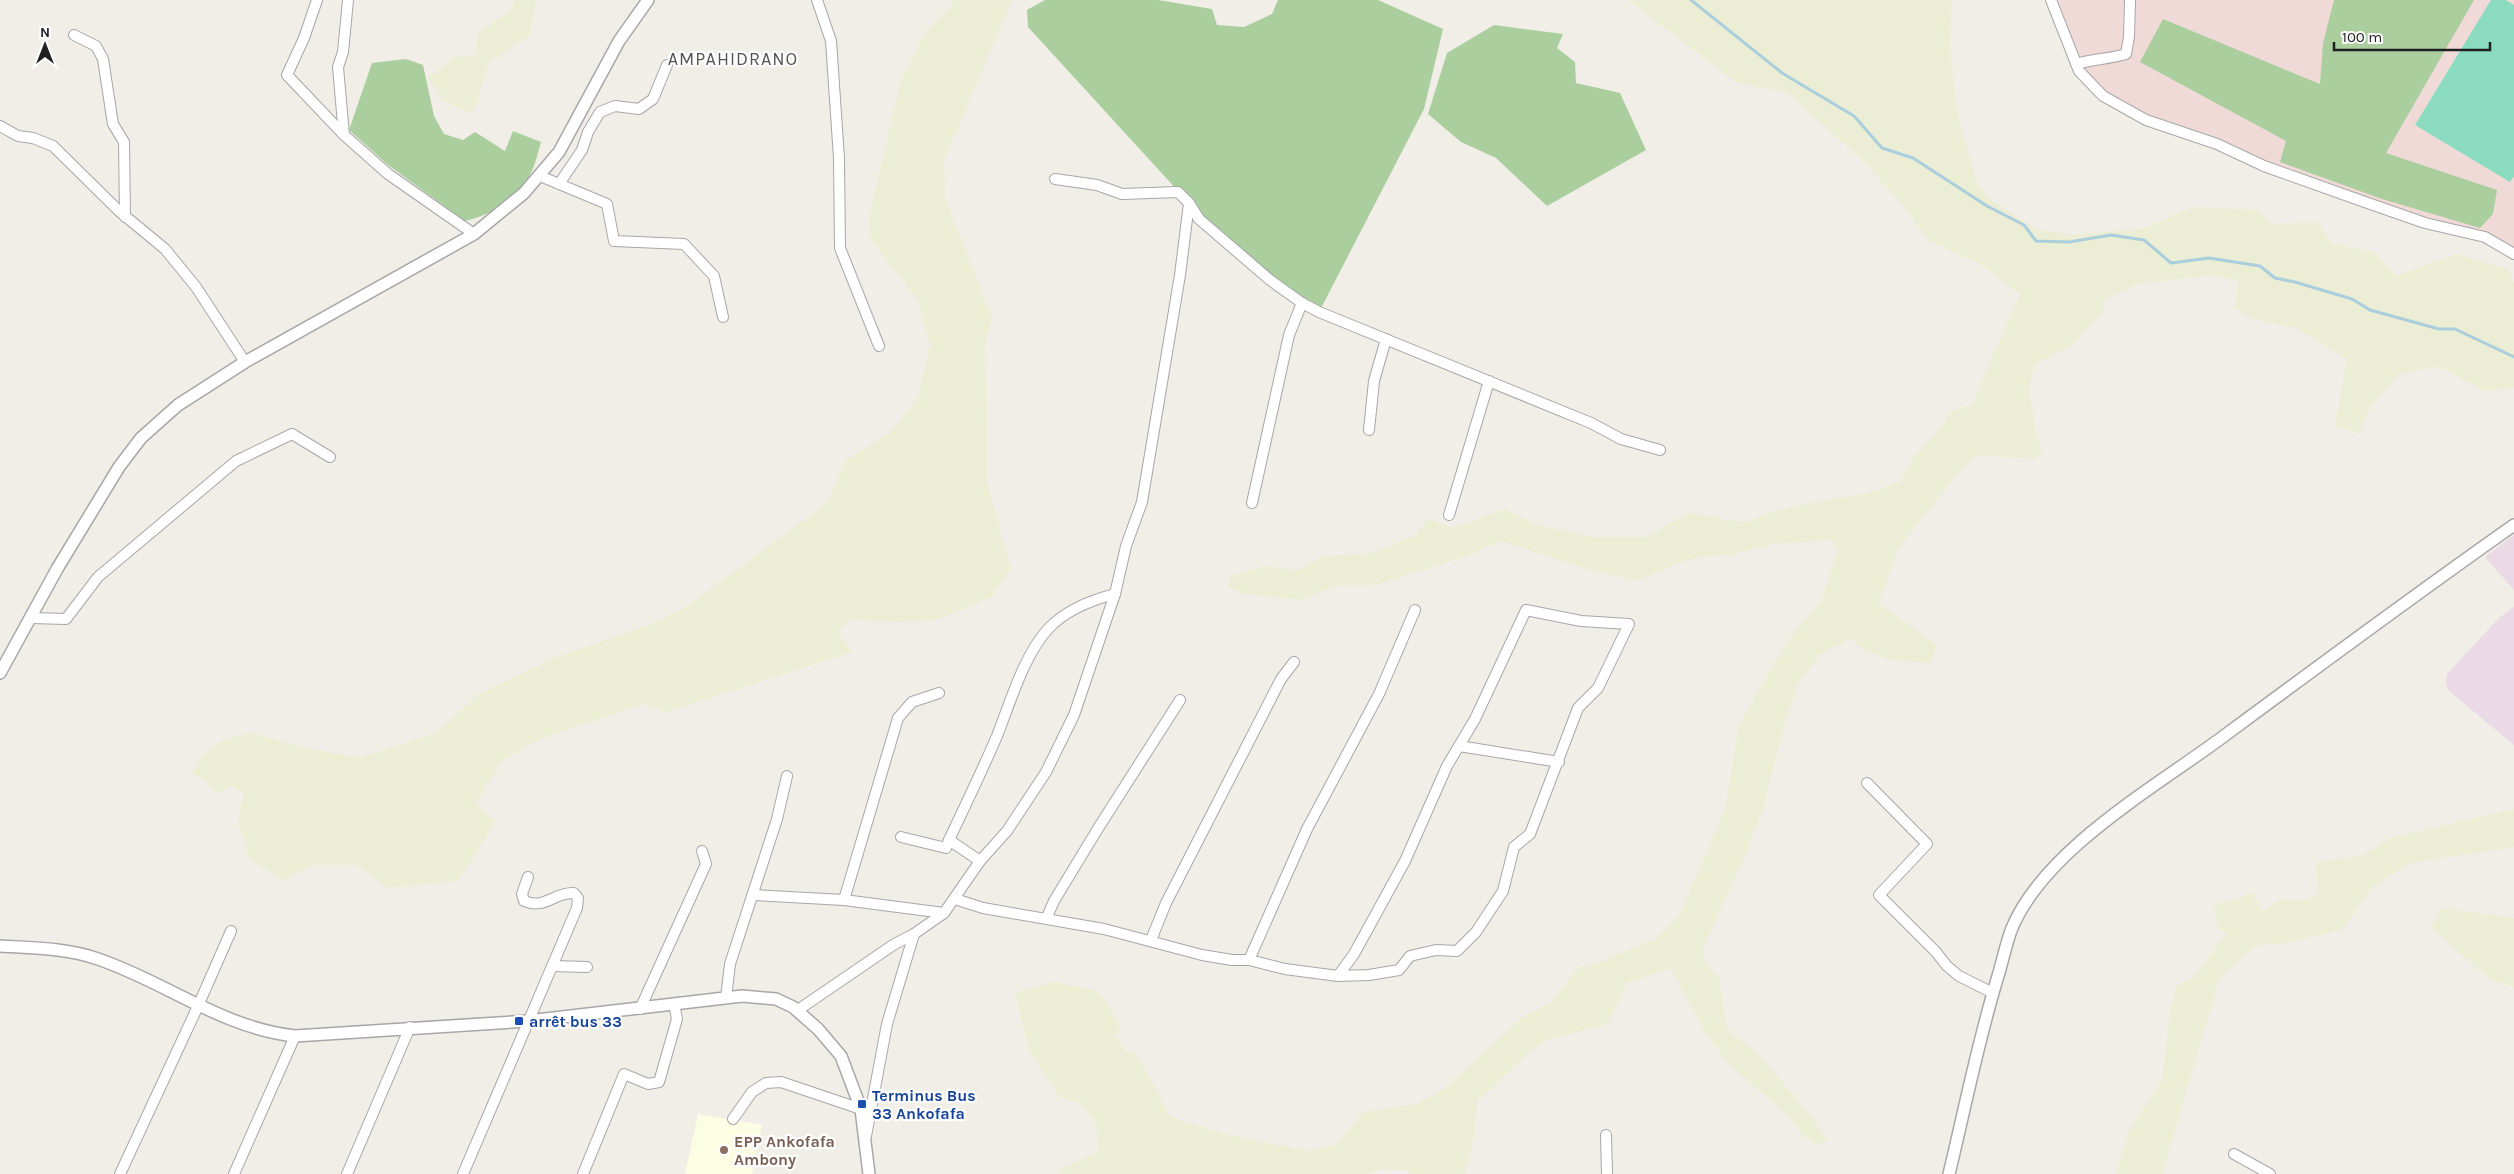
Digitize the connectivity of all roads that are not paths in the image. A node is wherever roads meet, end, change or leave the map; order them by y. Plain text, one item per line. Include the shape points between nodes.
1 (317, 0) edge
2 (348, 0) edge
3 (648, 0) edge
4 (817, 0) edge
5 (2051, 0) edge
6 (2130, 0) edge
7 (74, 35) dead end
8 (667, 64) dead end
9 (2076, 64) junction
10 (0, 126) edge
11 (344, 135) junction
12 (540, 176) junction
13 (1055, 179) dead end
14 (559, 184) junction
15 (1189, 203) junction
16 (126, 217) junction
17 (474, 234) junction
18 (2514, 254) edge
19 (1302, 303) junction
20 (723, 317) dead end
21 (1386, 339) junction
22 (879, 346) dead end
23 (245, 362) junction
24 (1489, 381) junction
25 (1369, 430) dead end
26 (1660, 450) dead end
27 (330, 457) dead end
28 (1252, 503) dead end
29 (1449, 515) dead end
30 (2514, 525) edge
31 (1115, 594) junction
32 (1415, 610) dead end
33 (30, 618) junction
34 (1294, 662) dead end
35 (0, 671) edge
36 (939, 693) dead end
37 (1180, 700) dead end
38 (1459, 746) junction
39 (1559, 762) junction
40 (787, 776) dead end
41 (1867, 783) dead end
42 (901, 837) dead end
43 (949, 840) junction
44 (702, 851) dead end
45 (980, 861) junction
46 (528, 877) dead end
47 (754, 895) junction
48 (955, 899) junction
49 (844, 900) junction
50 (944, 913) junction
51 (1047, 917) junction
52 (230, 931) dead end
53 (914, 934) junction
54 (1151, 940) junction
55 (0, 946) edge
56 (1249, 960) junction
57 (552, 966) junction
58 (587, 966) dead end
59 (1338, 976) junction
60 (1991, 992) junction
61 (726, 998) junction
62 (674, 1004) junction
63 (198, 1006) junction
64 (640, 1009) junction
65 (798, 1010) junction
66 (528, 1021) junction
67 (410, 1027) junction
68 (295, 1036) junction
69 (861, 1109) junction
70 (733, 1119) dead end
71 (1606, 1135) dead end
72 (865, 1141) junction
73 (2234, 1154) dead end
74 (120, 1174) edge
75 (234, 1174) edge
76 (347, 1174) edge
77 (463, 1174) edge
78 (583, 1174) edge
79 (869, 1174) edge
80 (1607, 1174) edge
81 (1950, 1174) edge
82 (2270, 1174) edge

1 - 11 street via 287,75
2 - 11 street via 343,52 338,68
3 - 12 street via 620,41 559,152
4 - 22 street via 831,41 839,158 840,248
5 - 9 street
6 - 9 street via 2126,54
7 - 16 street via 96,46 103,59 113,124 124,142
8 - 14 street via 653,100 638,109 615,106 600,112 582,150
9 - 18 street via 2104,96 2146,120 2425,223 2485,237
10 - 16 street via 18,136 53,146
11 - 17 street via 388,174
12 - 14 street
12 - 17 street
13 - 15 street via 1097,185 1122,194 1178,192
14 - 20 street via 607,204 614,241 684,244 714,276
15 - 19 street via 1198,219
15 - 31 street via 1142,502 1126,546
16 - 23 street via 164,249 196,287
17 - 23 street
19 - 21 street
19 - 28 street via 1289,336
21 - 24 street
21 - 25 street via 1374,382
23 - 33 street via 178,405 141,438 119,467
24 - 26 street via 1591,423 1621,440
24 - 29 street
27 - 33 street via 292,434 236,461 98,577 66,619
30 - 60 street via 2127,804 2064,858 2037,886 2012,928
31 - 43 street via 1098,598 1068,613 1048,630 1031,655
31 - 45 street via 1074,715 1046,772 1007,832
32 - 56 street via 1378,694 1306,829
33 - 35 street
34 - 54 street via 1281,679 1166,903
36 - 49 street via 912,702 898,718
37 - 51 street via 1097,830
38 - 39 street
38 - 39 street via 1476,718 1526,610 1582,621 1629,624 1598,688 1578,708
38 - 59 street via 1405,861 1354,954
39 - 59 street via 1530,834 1514,847 1503,891 1476,932 1457,951 1436,950 1410,956 1398,970
40 - 47 street
41 - 60 street via 1927,844 1879,895 1946,966
42 - 43 street via 946,848
43 - 45 street
44 - 64 street via 706,864
45 - 48 street
46 - 57 street via 522,894 524,901 537,905 567,893 574,893 578,898 577,908
47 - 49 street
47 - 61 street via 730,964
48 - 50 street
48 - 51 street via 983,908
49 - 50 street
50 - 53 street
51 - 54 street
52 - 63 street
53 - 65 street via 892,945
53 - 72 street via 888,1024
54 - 56 street via 1202,955
55 - 63 street via 53,950 97,958
56 - 59 street
57 - 58 street
57 - 66 street
60 - 81 street
61 - 62 street
61 - 65 street via 776,999
62 - 64 street
62 - 78 street via 677,1019 660,1082 648,1084 624,1074
63 - 68 street via 269,1033
63 - 74 street
64 - 66 street
65 - 69 street via 842,1056
66 - 67 street
66 - 77 street
67 - 68 street
67 - 76 street
68 - 75 street
69 - 70 street via 781,1082 766,1083 752,1092
69 - 72 street
71 - 80 street
72 - 79 street
73 - 82 street

